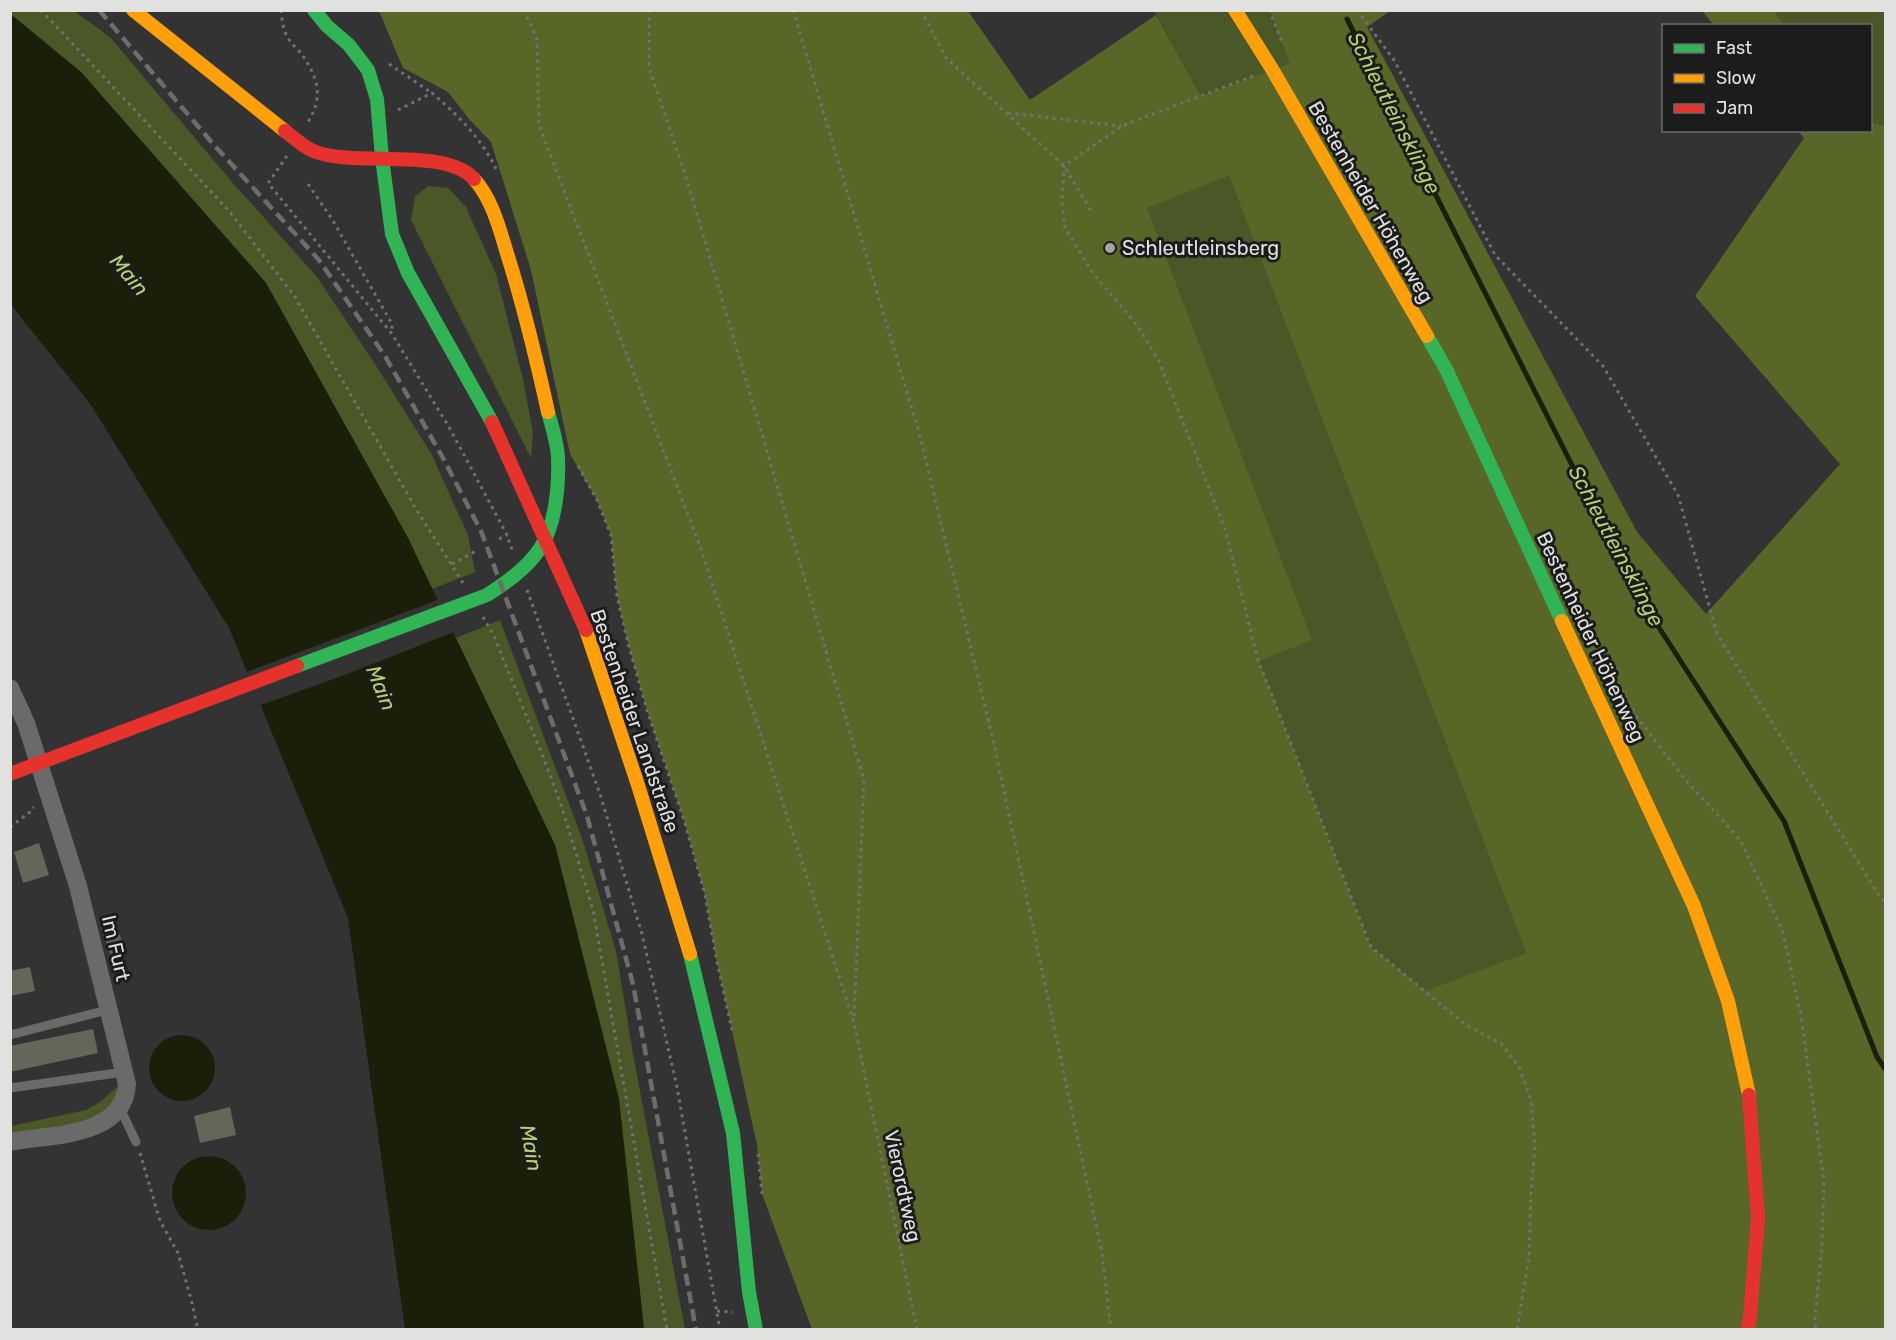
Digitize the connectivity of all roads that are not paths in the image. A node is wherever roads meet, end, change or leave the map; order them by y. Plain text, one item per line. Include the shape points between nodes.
1 (133, 10) edge
2 (314, 10) edge
3 (1234, 10) edge
4 (382, 158) junction
5 (10, 688) edge
6 (10, 774) edge
7 (107, 1010) junction
8 (10, 1035) edge
9 (124, 1072) junction
10 (10, 1088) edge
11 (120, 1108) junction
12 (10, 1142) edge
13 (136, 1142) road end
14 (756, 1329) edge
15 (1747, 1329) edge

1 - 4 main road via 315,152
2 - 4 main road, Bestenheider Landstraße via 368,70 375,90
3 - 15 main road, Bestenheider Höhenweg via 1446,369 1694,906 1728,1001 1749,1093 1758,1218
4 - 6 main road via 444,162 467,171 484,191 501,233 537,360 558,455 555,508 539,550 511,579 487,595
4 - 14 main road, Bestenheider Landstraße via 392,234 408,273 496,429 583,622 638,782 693,965 733,1133
5 - 7 street, Im Furt via 26,723 78,886
7 - 8 lane
7 - 9 street, Im Furt
9 - 10 lane
9 - 11 street, Im Furt via 126,1095
11 - 12 street via 111,1118 83,1131
11 - 13 lane

